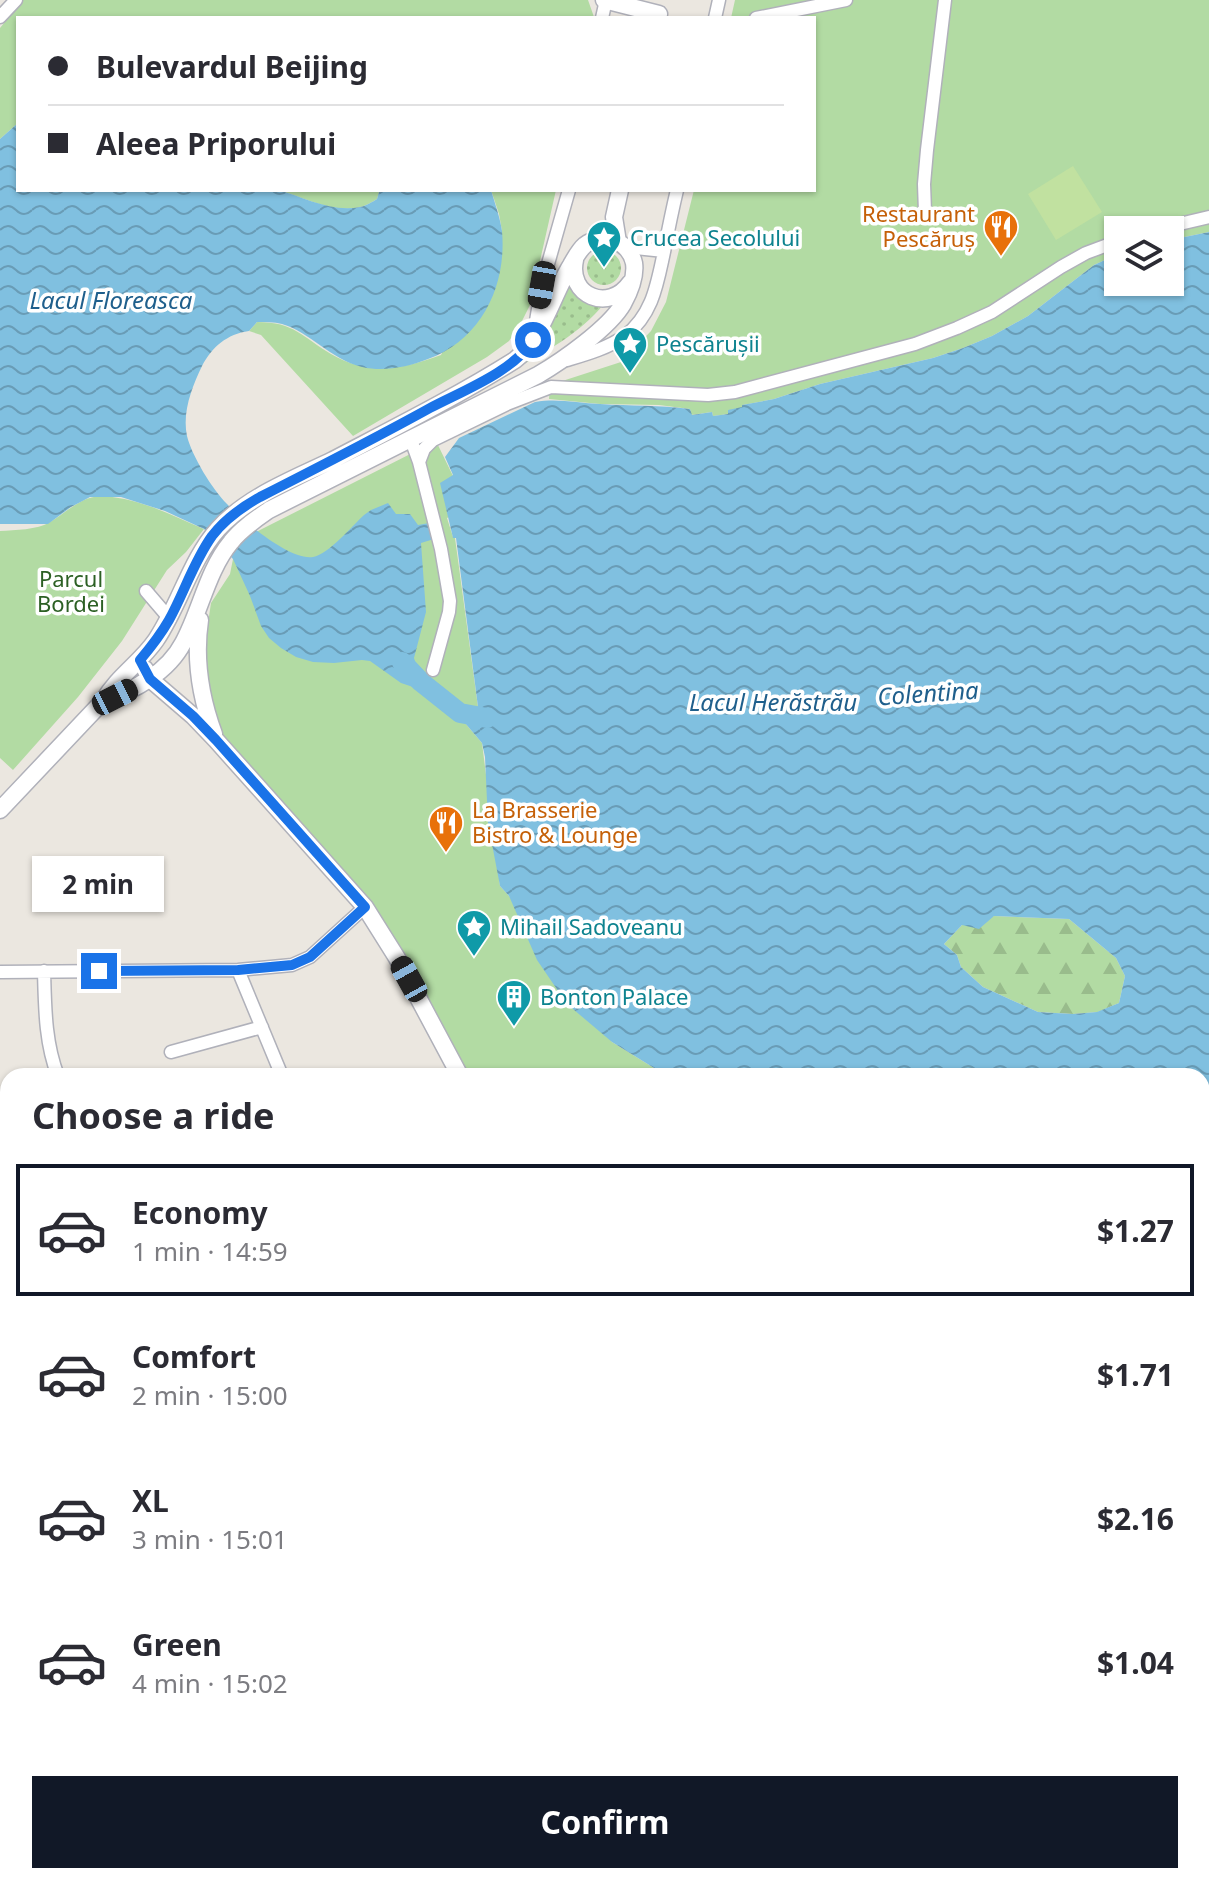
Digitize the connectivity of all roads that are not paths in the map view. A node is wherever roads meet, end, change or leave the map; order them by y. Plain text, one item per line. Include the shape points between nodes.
1 (16, 0) edge
2 (846, 0) edge
3 (945, 0) edge
4 (604, 5) edge
5 (660, 11) edge
6 (766, 16) edge
7 (0, 17) edge
8 (568, 192) edge
9 (620, 192) edge
10 (677, 192) edge
11 (925, 212) dead end
12 (614, 217) junction
13 (1209, 217) edge
14 (1184, 223) edge
15 (599, 239) junction
16 (622, 245) junction
17 (1104, 247) edge
18 (664, 251) junction
19 (577, 255) junction
20 (633, 276) junction
21 (533, 340) junction
22 (557, 364) junction
23 (411, 440) junction
24 (419, 462) junction
25 (265, 504) junction
26 (146, 591) dead end
27 (204, 591) junction
28 (170, 619) junction
29 (140, 660) junction
30 (433, 670) dead end
31 (150, 679) junction
32 (104, 700) junction
33 (216, 740) junction
34 (0, 810) edge
35 (365, 907) junction
36 (238, 970) junction
37 (44, 971) junction
38 (0, 972) edge
39 (262, 1027) junction
40 (171, 1052) dead end
41 (55, 1068) edge
42 (279, 1068) edge
43 (456, 1068) edge

1 - 7 street
2 - 6 street
3 - 11 street
4 - 5 main road
8 - 21 street via 542,285
9 - 12 main road
10 - 18 street
12 - 15 main road
12 - 16 main road
13 - 14 street
15 - 16 main road
15 - 19 main road
16 - 18 street
16 - 20 main road via 633,260
17 - 24 street via 992,312 915,344 735,392 547,388 433,440
18 - 20 street
18 - 22 street via 652,302 637,325 607,346
19 - 20 main road via 575,278 590,296 614,297
19 - 21 main road
20 - 22 main road via 615,316
21 - 25 main road via 515,360 483,380
22 - 23 main road
23 - 24 street
23 - 25 main road
24 - 30 street via 450,601
25 - 27 main road via 222,555
25 - 28 main road via 229,518 213,535
26 - 28 street
27 - 31 main road via 182,645
27 - 33 main road via 197,672
28 - 29 main road
29 - 31 main road
29 - 32 main road
31 - 32 main road
31 - 33 main road
32 - 34 main road
33 - 35 main road
35 - 36 street via 302,961
35 - 43 main road
36 - 37 street
36 - 39 street
37 - 38 street
37 - 41 street
39 - 40 street
39 - 42 street

